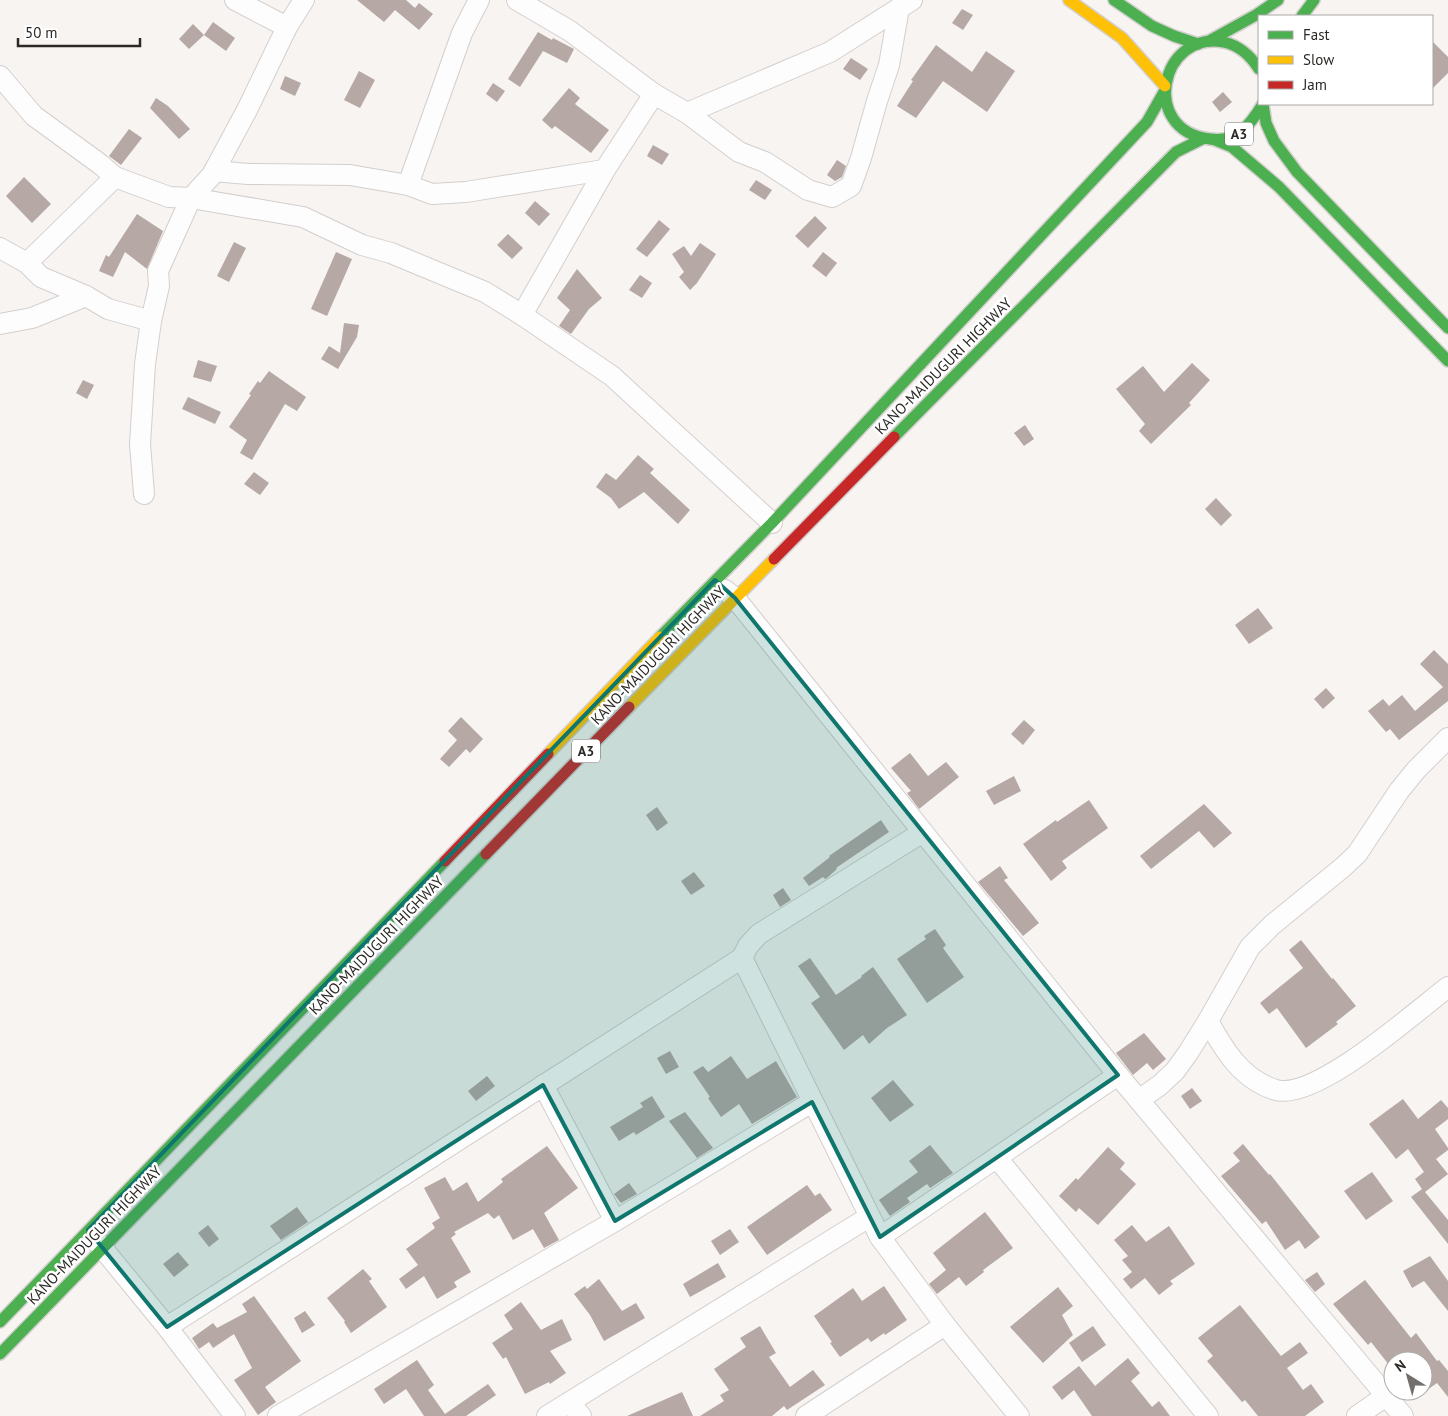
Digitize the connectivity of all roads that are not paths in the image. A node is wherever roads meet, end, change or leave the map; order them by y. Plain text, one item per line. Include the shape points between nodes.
1 (235, 0) edge
2 (304, 0) edge
3 (479, 0) edge
4 (517, 0) edge
5 (1069, 0) edge
6 (1114, 0) edge
7 (1278, 0) edge
8 (1314, 0) edge
9 (906, 4) edge
10 (1303, 15) edge
11 (287, 27) junction
12 (1203, 42) junction
13 (1258, 67) edge
14 (0, 76) edge
15 (1165, 89) junction
16 (654, 94) junction
17 (1263, 105) edge
18 (1263, 105) edge
19 (688, 113) junction
20 (1202, 139) junction
21 (1215, 140) junction
22 (604, 170) junction
23 (214, 171) junction
24 (115, 178) junction
25 (408, 185) junction
26 (191, 198) junction
27 (0, 248) edge
28 (27, 263) junction
29 (86, 296) junction
30 (522, 315) junction
31 (151, 320) junction
32 (0, 324) edge
33 (1448, 328) edge
34 (1448, 361) edge
35 (144, 494) dead end
36 (772, 523) junction
37 (714, 580) junction
38 (735, 598) junction
39 (1448, 738) edge
40 (923, 832) junction
41 (742, 958) junction
42 (1447, 993) edge
43 (1208, 1022) junction
44 (1118, 1075) junction
45 (543, 1085) junction
46 (1139, 1100) junction
47 (812, 1102) junction
48 (997, 1158) junction
49 (869, 1217) junction
50 (615, 1221) junction
51 (88, 1230) junction
52 (880, 1237) junction
53 (102, 1248) junction
54 (0, 1322) edge
55 (945, 1326) junction
56 (168, 1327) junction
57 (0, 1354) edge
58 (1383, 1392) edge
59 (1383, 1398) edge
60 (1390, 1401) edge
61 (575, 1410) edge
62 (235, 1416) edge
63 (278, 1416) edge
64 (548, 1416) edge
65 (806, 1416) edge
66 (1019, 1416) edge
67 (1208, 1416) edge
68 (1357, 1416) edge
69 (1403, 1416) edge

1 - 11 street
2 - 11 street
3 - 25 street via 462,33
4 - 16 street via 570,31
5 - 15 main road via 1122,38
6 - 12 main road via 1152,26 1174,36
7 - 12 main road, A3
8 - 10 main road
9 - 19 street via 830,52
9 - 19 street via 862,158 851,186 832,196 808,190 765,162 740,152
11 - 23 street
12 - 13 main road via 1226,42 1241,48
12 - 15 main road, A3 via 1185,50 1175,60 1168,72
14 - 24 street via 34,116
15 - 20 main road, A3 via 1166,104 1175,122
15 - 36 main road, KANO-MAIDUGURI HIGHWAY / A3 via 1147,122
16 - 19 street
16 - 22 street
17 - 21 main road, A3 via 1258,116 1240,134
18 - 33 main road via 1274,141 1297,172
20 - 21 main road, A3
20 - 38 main road, KANO-MAIDUGURI HIGHWAY / A3 via 1176,152
21 - 34 main road via 1232,147 1279,187
22 - 25 street via 466,192 432,194
22 - 30 street
23 - 25 street via 350,175
23 - 26 street
24 - 26 street via 169,197
24 - 28 street
26 - 30 street via 303,217 362,245 391,253 485,292
26 - 31 street via 158,271 159,286
27 - 28 street
28 - 29 street via 41,277
29 - 31 street via 108,309
29 - 32 street via 32,318
30 - 36 street via 612,376
31 - 35 street via 144,364 140,444
36 - 37 main road, KANO-MAIDUGURI HIGHWAY / A3
37 - 38 street
37 - 51 main road, KANO-MAIDUGURI HIGHWAY / A3
38 - 40 street
38 - 53 main road, KANO-MAIDUGURI HIGHWAY / A3
39 - 43 street via 1399,791 1357,854 1250,947
40 - 41 street via 759,934
40 - 44 street
41 - 45 street
41 - 47 street
42 - 43 street via 1354,1059 1307,1086 1291,1091 1276,1090 1260,1083 1241,1069 1225,1051
43 - 46 street via 1174,1071
44 - 46 street
44 - 48 street
45 - 50 street
45 - 56 street
46 - 58 street
47 - 49 street
47 - 50 street
48 - 52 street
48 - 67 street
49 - 52 street
49 - 61 street
50 - 63 street
51 - 53 street
51 - 54 main road, KANO-MAIDUGURI HIGHWAY / A3
52 - 55 street
53 - 56 street
53 - 57 main road, KANO-MAIDUGURI HIGHWAY / A3
55 - 65 street
55 - 66 street
56 - 62 street
59 - 68 street
60 - 69 street
61 - 64 street

